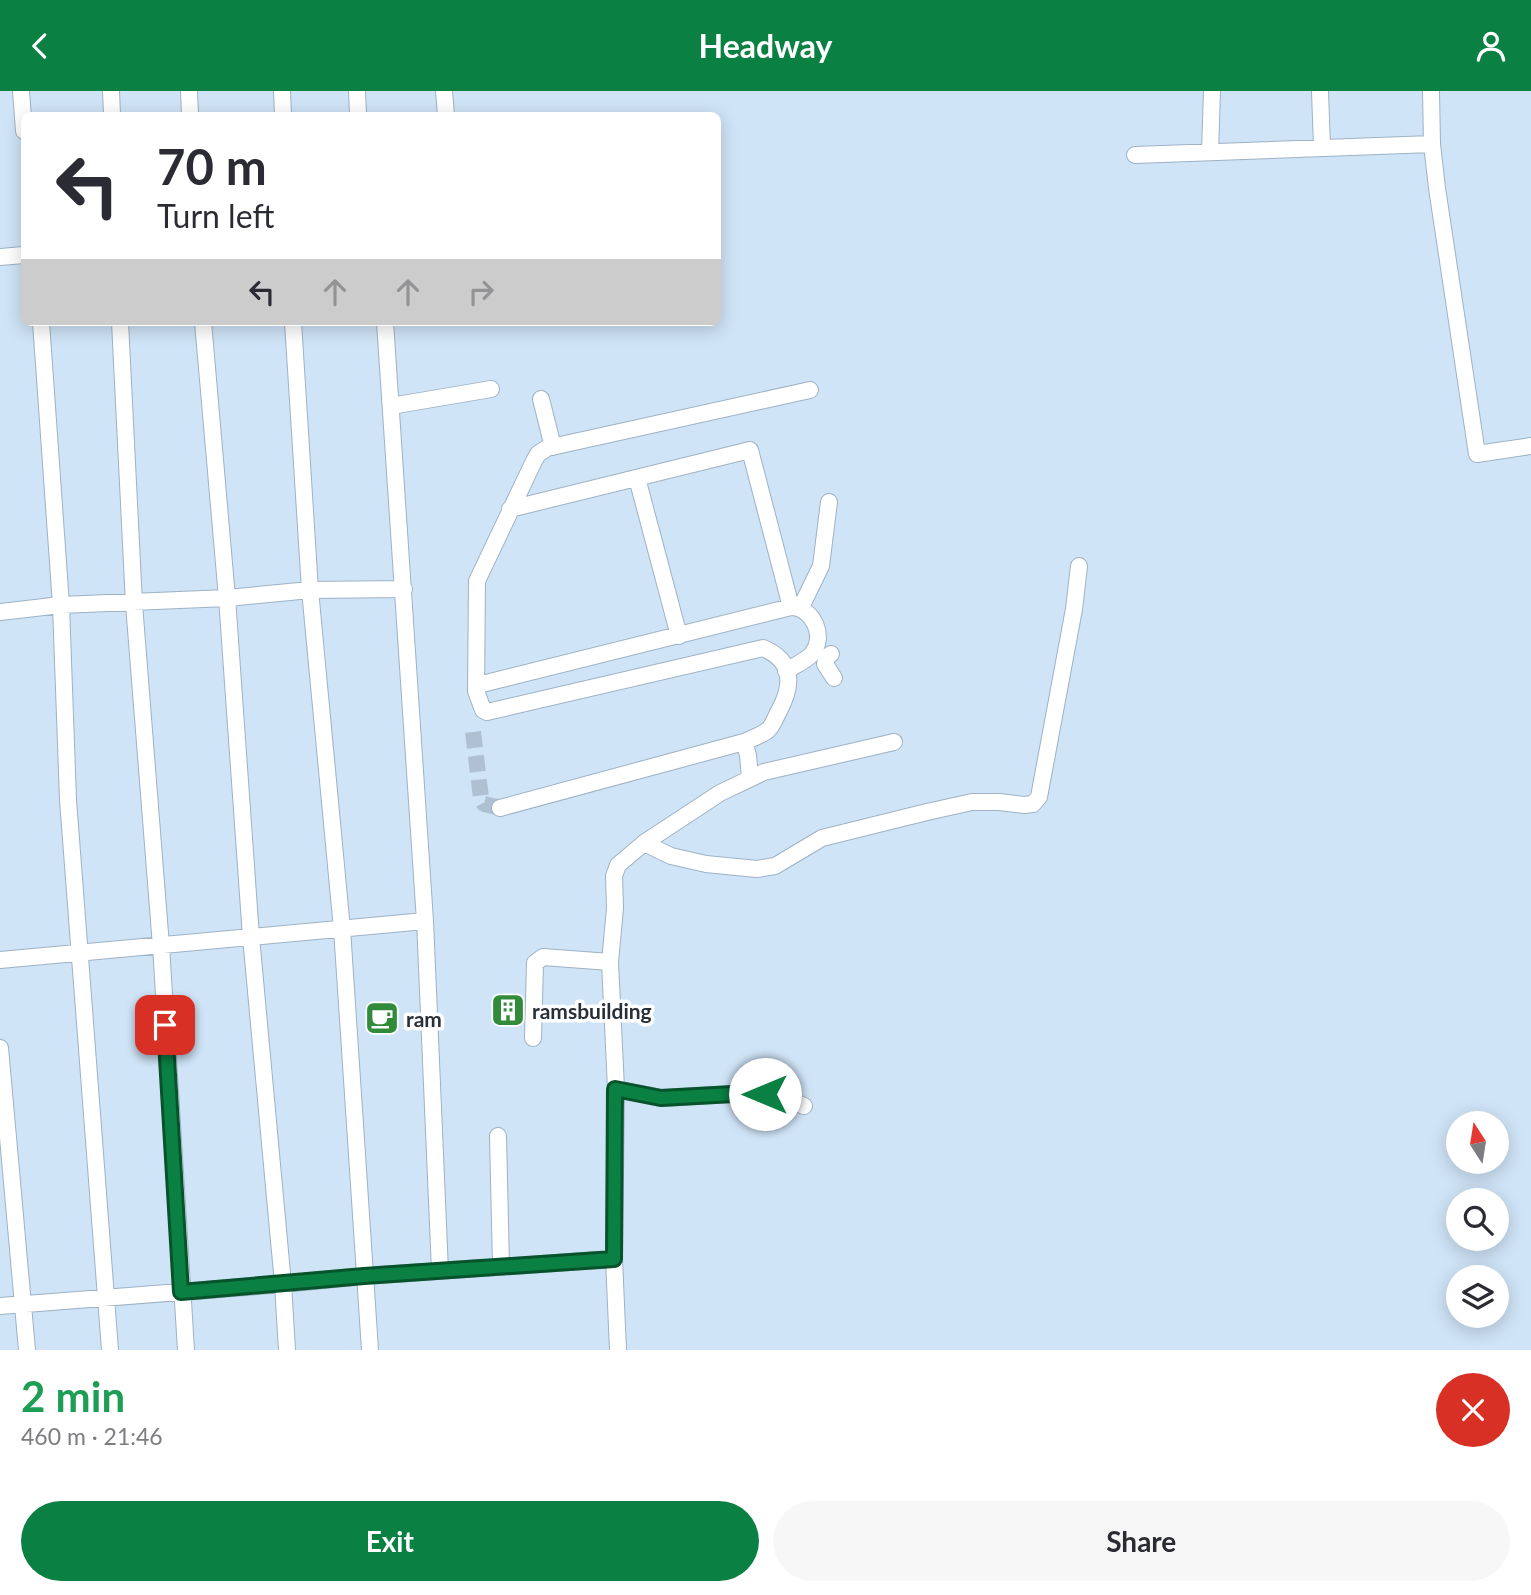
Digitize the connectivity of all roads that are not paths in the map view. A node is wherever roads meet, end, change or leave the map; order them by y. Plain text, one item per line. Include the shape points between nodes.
1 (21, 91) edge
2 (111, 91) edge
3 (189, 91) edge
4 (282, 91) edge
5 (357, 91) edge
6 (444, 91) edge
7 (1212, 91) edge
8 (1320, 91) edge
9 (1431, 91) edge
10 (23, 112) edge
11 (112, 112) edge
12 (190, 112) edge
13 (283, 112) edge
14 (358, 112) edge
15 (446, 112) edge
16 (1432, 144) junction
17 (1322, 148) junction
18 (1210, 152) junction
19 (1135, 156) dead end
20 (21, 255) edge
21 (0, 257) edge
22 (41, 326) edge
23 (120, 326) edge
24 (203, 326) edge
25 (293, 326) edge
26 (385, 326) edge
27 (491, 389) dead end
28 (810, 390) dead end
29 (541, 399) dead end
30 (391, 406) junction
31 (1531, 446) edge
32 (553, 447) junction
33 (637, 478) junction
34 (829, 502) dead end
35 (510, 509) junction
36 (1079, 566) dead end
37 (404, 589) junction
38 (310, 590) junction
39 (227, 598) junction
40 (134, 604) junction
41 (61, 605) junction
42 (796, 607) junction
43 (0, 612) edge
44 (679, 636) junction
45 (805, 659) junction
46 (830, 665) dead end
47 (786, 671) junction
48 (478, 685) junction
49 (744, 742) junction
50 (894, 742) dead end
51 (750, 778) junction
52 (499, 808) dead end
53 (644, 843) junction
54 (425, 921) junction
55 (342, 929) junction
56 (251, 937) junction
57 (161, 946) junction
58 (80, 953) junction
59 (0, 960) edge
60 (610, 962) junction
61 (533, 1038) dead end
62 (0, 1048) edge
63 (615, 1089) junction
64 (804, 1107) dead end
65 (498, 1136) dead end
66 (614, 1259) junction
67 (502, 1266) junction
68 (440, 1271) junction
69 (364, 1276) junction
70 (283, 1285) junction
71 (181, 1292) junction
72 (104, 1297) junction
73 (24, 1305) junction
74 (0, 1306) edge
75 (27, 1350) edge
76 (110, 1350) edge
77 (186, 1350) edge
78 (287, 1350) edge
79 (370, 1350) edge
80 (618, 1350) edge

1 - 10 street
2 - 11 street
3 - 12 street
4 - 13 street
5 - 14 street
6 - 15 street
7 - 18 street
8 - 17 street
9 - 16 street
16 - 17 street
16 - 31 street via 1477,454
17 - 18 street
18 - 19 street
20 - 21 street
22 - 41 street
23 - 40 street
24 - 39 street
25 - 38 street
26 - 30 street
27 - 30 street
28 - 32 street
29 - 32 street
30 - 37 street
32 - 35 street via 538,454
33 - 35 street
33 - 42 street via 750,450
33 - 44 street
34 - 42 street via 821,566
35 - 48 street via 477,581
36 - 53 street via 1039,797 1033,804 972,802 927,812 822,838 775,866 757,869 671,856
37 - 38 street
37 - 54 street
38 - 39 street
38 - 55 street
39 - 40 street
39 - 56 street
40 - 41 street
40 - 57 street
41 - 43 street
41 - 58 street via 68,800
42 - 44 street
42 - 45 street via 810,614 816,626 817,639
44 - 48 street
45 - 46 street
45 - 47 street
47 - 48 street via 775,653 763,648 487,712 480,704
47 - 49 street via 789,688 769,729
49 - 51 street
49 - 52 street
50 - 51 street
51 - 53 street
53 - 60 street via 618,865 614,877
54 - 55 street
54 - 68 street
55 - 56 street
55 - 69 street
56 - 57 street
56 - 70 street
57 - 58 street
57 - 71 street
58 - 59 street
58 - 72 street
60 - 61 street via 538,959
60 - 63 street
62 - 73 street
63 - 64 street via 661,1098 751,1093 780,1096
63 - 66 street
65 - 67 street
66 - 67 street
66 - 80 street
67 - 68 street
68 - 69 street
69 - 70 street
69 - 79 street
70 - 71 street
70 - 78 street
71 - 72 street
71 - 77 street
72 - 73 street
72 - 76 street
73 - 74 street
73 - 75 street

